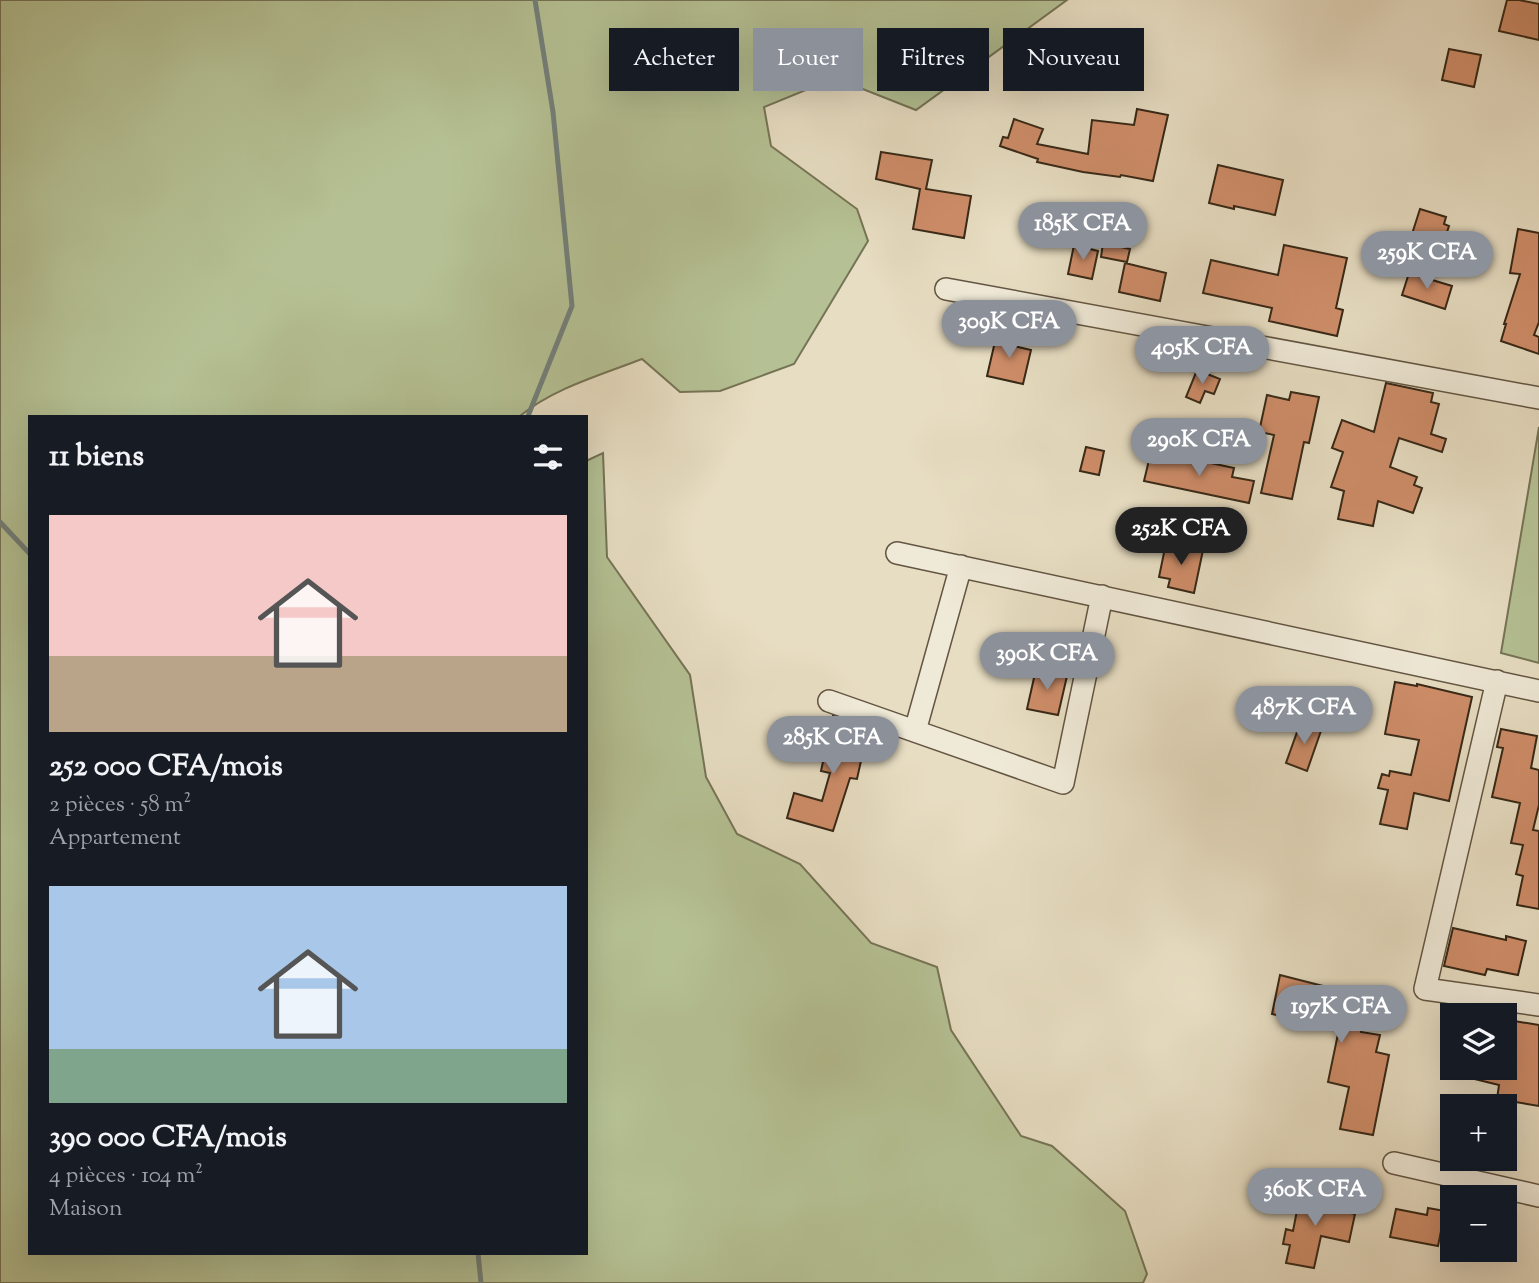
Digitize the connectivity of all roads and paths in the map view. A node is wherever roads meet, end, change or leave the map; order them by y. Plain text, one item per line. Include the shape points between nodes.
1 (946, 289) dead end
2 (1539, 398) edge
3 (897, 552) dead end
4 (961, 566) junction
5 (1102, 596) junction
6 (1497, 681) junction
7 (1539, 691) edge
8 (829, 701) dead end
9 (915, 731) junction
10 (1539, 1005) edge
11 (1394, 1163) dead end
12 (1539, 1196) edge

1 - 2 street
3 - 4 street
4 - 5 street
4 - 9 street
5 - 6 street
5 - 9 street via 1063,783
6 - 7 street
6 - 10 street via 1424,989
8 - 9 street
11 - 12 street

